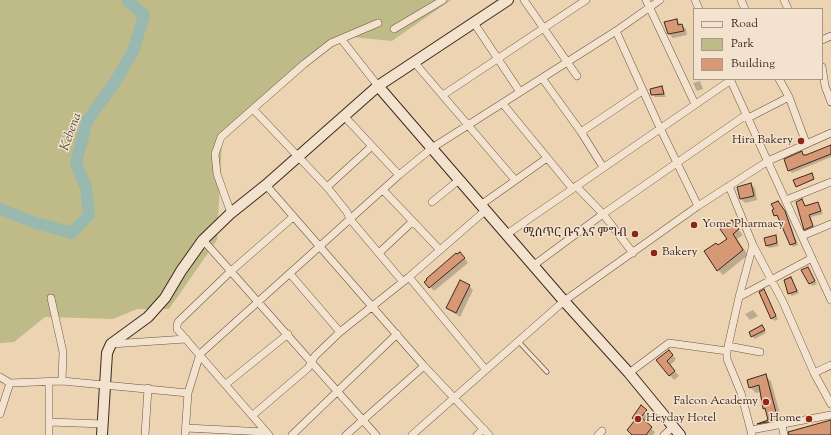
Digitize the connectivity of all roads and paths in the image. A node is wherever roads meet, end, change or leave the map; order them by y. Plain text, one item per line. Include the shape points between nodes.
1 (442, 0) edge
2 (508, 0) edge
3 (524, 0) edge
4 (586, 0) edge
5 (660, 0) edge
6 (648, 3) edge
7 (474, 22) junction
8 (378, 23) dead end
9 (544, 28) junction
10 (394, 29) dead end
11 (616, 31) junction
12 (342, 40) junction
13 (498, 59) junction
14 (414, 62) junction
15 (566, 62) junction
16 (823, 73) edge
17 (577, 76) dead end
18 (542, 78) junction
19 (729, 80) edge
20 (730, 80) edge
21 (780, 80) edge
22 (378, 86) junction
23 (642, 91) junction
24 (520, 92) junction
25 (443, 95) junction
26 (789, 97) junction
27 (831, 102) edge
28 (502, 104) junction
29 (695, 104) junction
30 (253, 109) junction
31 (344, 116) junction
32 (747, 117) junction
33 (469, 125) junction
34 (660, 128) junction
35 (581, 132) junction
36 (831, 133) edge
37 (806, 143) junction
38 (372, 146) junction
39 (432, 148) junction
40 (298, 157) junction
41 (547, 158) junction
42 (768, 160) junction
43 (677, 164) junction
44 (603, 167) junction
45 (399, 175) junction
46 (459, 180) junction
47 (515, 180) junction
48 (831, 182) edge
49 (266, 185) junction
50 (728, 186) junction
51 (327, 187) junction
52 (574, 187) junction
53 (384, 191) junction
54 (786, 200) junction
55 (432, 202) dead end
56 (698, 206) junction
57 (484, 207) junction
58 (230, 213) junction
59 (603, 214) junction
60 (293, 217) junction
61 (350, 219) junction
62 (412, 222) junction
63 (831, 224) edge
64 (507, 234) junction
65 (802, 236) junction
66 (203, 240) junction
67 (753, 245) junction
68 (320, 247) junction
69 (440, 250) junction
70 (380, 252) junction
71 (633, 253) junction
72 (812, 258) junction
73 (534, 265) junction
74 (230, 272) junction
75 (291, 275) junction
76 (406, 279) junction
77 (771, 281) junction
78 (739, 297) junction
79 (52, 298) dead end
80 (831, 300) edge
81 (564, 301) junction
82 (259, 303) junction
83 (372, 306) junction
84 (340, 332) junction
85 (288, 334) junction
86 (397, 334) junction
87 (186, 339) junction
88 (518, 341) junction
89 (111, 344) junction
90 (727, 349) junction
91 (760, 352) dead end
92 (200, 354) junction
93 (312, 362) junction
94 (424, 366) junction
95 (831, 366) edge
96 (486, 370) junction
97 (547, 372) dead end
98 (629, 373) junction
99 (814, 373) junction
100 (0, 377) edge
101 (62, 381) junction
102 (10, 383) junction
103 (49, 383) junction
104 (226, 384) junction
105 (104, 386) junction
106 (148, 388) junction
107 (336, 391) junction
108 (188, 393) junction
109 (454, 398) junction
110 (831, 404) edge
111 (0, 414) edge
112 (253, 415) junction
113 (831, 415) edge
114 (362, 419) junction
115 (50, 422) junction
116 (103, 424) junction
117 (782, 425) junction
118 (674, 426) junction
119 (484, 428) junction
120 (185, 431) edge
121 (751, 433) edge
122 (267, 434) edge
123 (413, 434) edge
124 (49, 435) edge
125 (102, 435) edge
126 (145, 435) edge
127 (292, 435) edge
128 (346, 435) edge
129 (376, 435) edge
130 (477, 435) edge
131 (489, 435) edge
132 (664, 435) edge
133 (680, 435) edge
134 (784, 435) edge

1 - 10 street
2 - 7 main road
3 - 9 street
4 - 9 street
5 - 6 street
6 - 11 street
6 - 29 street
7 - 13 street
7 - 14 main road
8 - 12 street
9 - 13 street
9 - 15 street
11 - 15 street
11 - 23 street
12 - 22 street
12 - 30 street via 331,44
13 - 24 street
13 - 25 street
14 - 22 main road
14 - 25 street
15 - 17 street
15 - 18 street
16 - 27 street
18 - 24 street
18 - 35 street
19 - 29 street
20 - 32 street
21 - 26 street
22 - 31 main road
22 - 39 main road
23 - 34 street
23 - 35 street
24 - 28 street
25 - 33 street
26 - 32 street
26 - 37 street
28 - 33 street
28 - 41 street
29 - 34 street
30 - 40 street
30 - 58 street via 221,137 217,144 217,174
31 - 38 street
31 - 40 main road
32 - 42 street
32 - 43 street
33 - 39 street
33 - 47 street
34 - 43 street
34 - 44 street
35 - 44 street
36 - 37 street
37 - 42 street
38 - 45 street
38 - 51 street
39 - 45 street
39 - 46 main road
40 - 49 main road
40 - 51 street
41 - 47 street
41 - 52 street
42 - 50 street
42 - 54 street
43 - 56 street
43 - 59 street
44 - 52 street
45 - 53 street
46 - 55 street
46 - 57 main road
47 - 57 street
48 - 54 street
49 - 58 main road
49 - 60 street
50 - 56 street
50 - 67 street
51 - 61 street
52 - 59 street
52 - 64 street
53 - 61 street
53 - 62 street
54 - 65 street
56 - 71 street
57 - 64 main road
57 - 69 street
58 - 66 main road
59 - 71 street
59 - 73 street
60 - 68 street
60 - 74 street
61 - 68 street
61 - 70 street
62 - 69 street
62 - 70 street
63 - 65 street
64 - 73 main road
65 - 72 street
66 - 74 street
66 - 89 main road via 165,298 148,317
67 - 77 street
67 - 78 street
68 - 75 street
68 - 83 street
69 - 76 street
70 - 76 street
71 - 81 street
72 - 77 street
72 - 80 street
73 - 81 main road
74 - 82 street
74 - 87 street via 178,322 177,329
75 - 82 street
75 - 84 street
76 - 83 street
76 - 96 street
77 - 78 street
77 - 99 street via 791,319
78 - 90 street
79 - 101 street via 64,352
81 - 88 street
81 - 98 main road
82 - 85 street
82 - 92 street
83 - 84 street
83 - 86 street
84 - 93 street
85 - 93 street
85 - 104 street
86 - 94 street
86 - 107 street
87 - 89 street
87 - 92 street
88 - 96 street
88 - 97 lane
89 - 105 main road via 107,353
90 - 91 street
90 - 98 street via 669,344
90 - 121 street via 728,366 741,393
92 - 104 street
92 - 108 street
93 - 107 street
93 - 112 street
94 - 109 street
94 - 114 street
95 - 99 street
96 - 109 street
98 - 118 main road
99 - 110 street
100 - 102 street
101 - 103 street
101 - 105 street
102 - 103 street
102 - 111 street
103 - 115 street
104 - 112 street
105 - 106 street
105 - 116 main road
106 - 108 street
106 - 126 street
107 - 114 street
107 - 127 street
108 - 120 street
109 - 119 street
109 - 123 street
112 - 122 street
113 - 117 street
114 - 128 street
114 - 129 street
115 - 116 street
115 - 124 street
116 - 125 main road
117 - 121 street
117 - 134 street
118 - 132 street
118 - 133 main road
119 - 130 street
119 - 131 street
120 - 122 street

